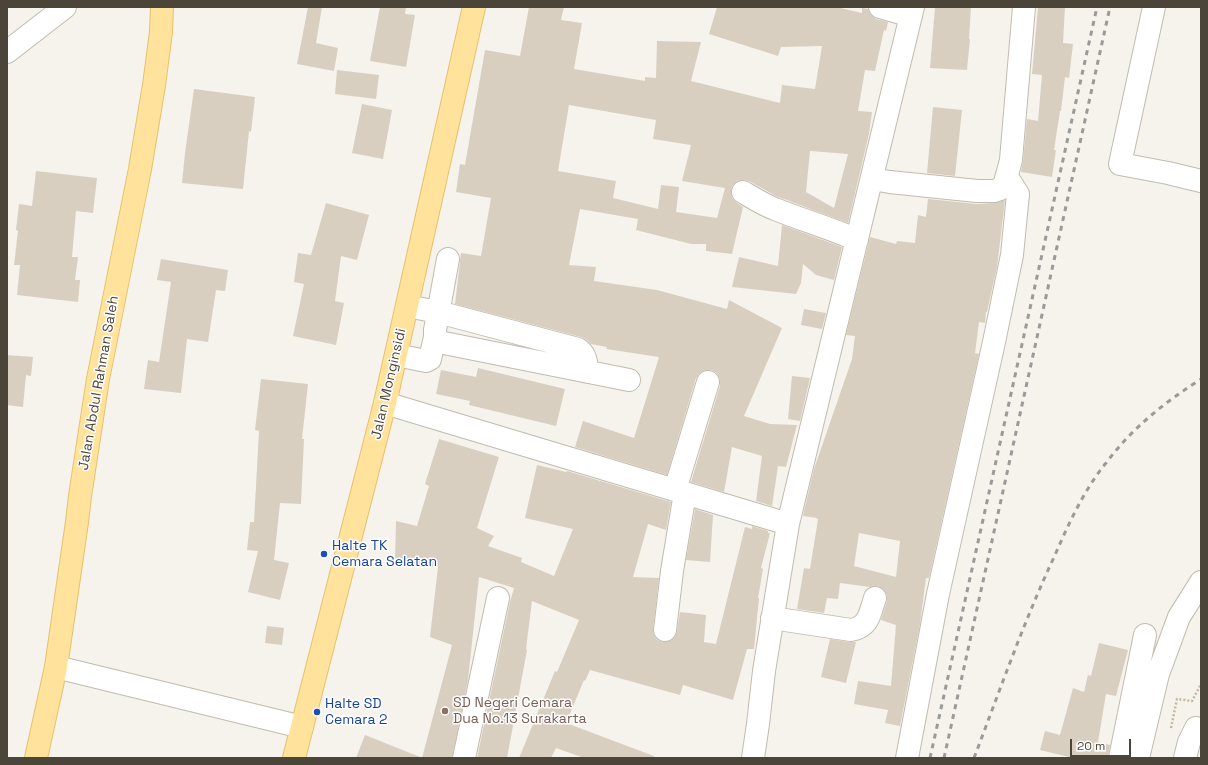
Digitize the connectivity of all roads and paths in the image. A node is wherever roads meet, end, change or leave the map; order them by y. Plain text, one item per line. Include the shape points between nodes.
1 (65, 7) edge
2 (162, 7) edge
3 (474, 7) edge
4 (880, 7) edge
5 (1024, 7) edge
6 (1154, 7) edge
7 (912, 12) edge
8 (7, 52) edge
9 (1007, 177) junction
10 (872, 179) junction
11 (1201, 181) edge
12 (743, 192) dead end
13 (857, 240) junction
14 (448, 258) dead end
15 (407, 306) junction
16 (438, 312) junction
17 (435, 337) junction
18 (396, 355) junction
19 (588, 372) junction
20 (629, 380) dead end
21 (708, 382) dead end
22 (385, 403) junction
23 (680, 492) junction
24 (788, 524) junction
25 (1201, 582) edge
26 (498, 598) dead end
27 (875, 598) dead end
28 (772, 618) junction
29 (665, 630) dead end
30 (1145, 635) dead end
31 (56, 667) junction
32 (302, 728) junction
33 (1201, 731) edge
34 (299, 756) edge
35 (36, 758) edge
36 (464, 758) edge
37 (752, 758) edge
38 (907, 758) edge
39 (1120, 758) edge
40 (1138, 758) edge
41 (1185, 758) edge

1 - 8 street
2 - 31 main road, Jalan Abdul Rahman Saleh via 154,85 98,379
3 - 15 main road, Jalan Monginsidi
4 - 7 street
5 - 9 street via 1012,153
6 - 11 street via 1120,164
7 - 10 street
9 - 10 street via 1004,186 994,191
9 - 38 street via 1018,194 1012,256 938,594
10 - 13 street
12 - 13 street via 775,209
13 - 24 street
14 - 16 street
15 - 16 street
15 - 18 main road, Jalan Monginsidi
16 - 17 street
16 - 19 street via 578,349 585,357
17 - 18 street via 428,360
17 - 19 street via 439,342 446,344
18 - 22 main road, Jalan Monginsidi
19 - 20 street
21 - 23 street
22 - 23 street
22 - 32 main road, Jalan Monginsidi
23 - 24 street
23 - 29 street
24 - 28 street
25 - 40 street via 1180,617 1158,674
26 - 36 street
27 - 28 street via 867,622 860,628 851,630
28 - 37 street
30 - 39 street
31 - 32 street
31 - 35 main road, Jalan Abdul Rahman Saleh
32 - 34 main road, Jalan Monginsidi
33 - 41 street via 1196,728

